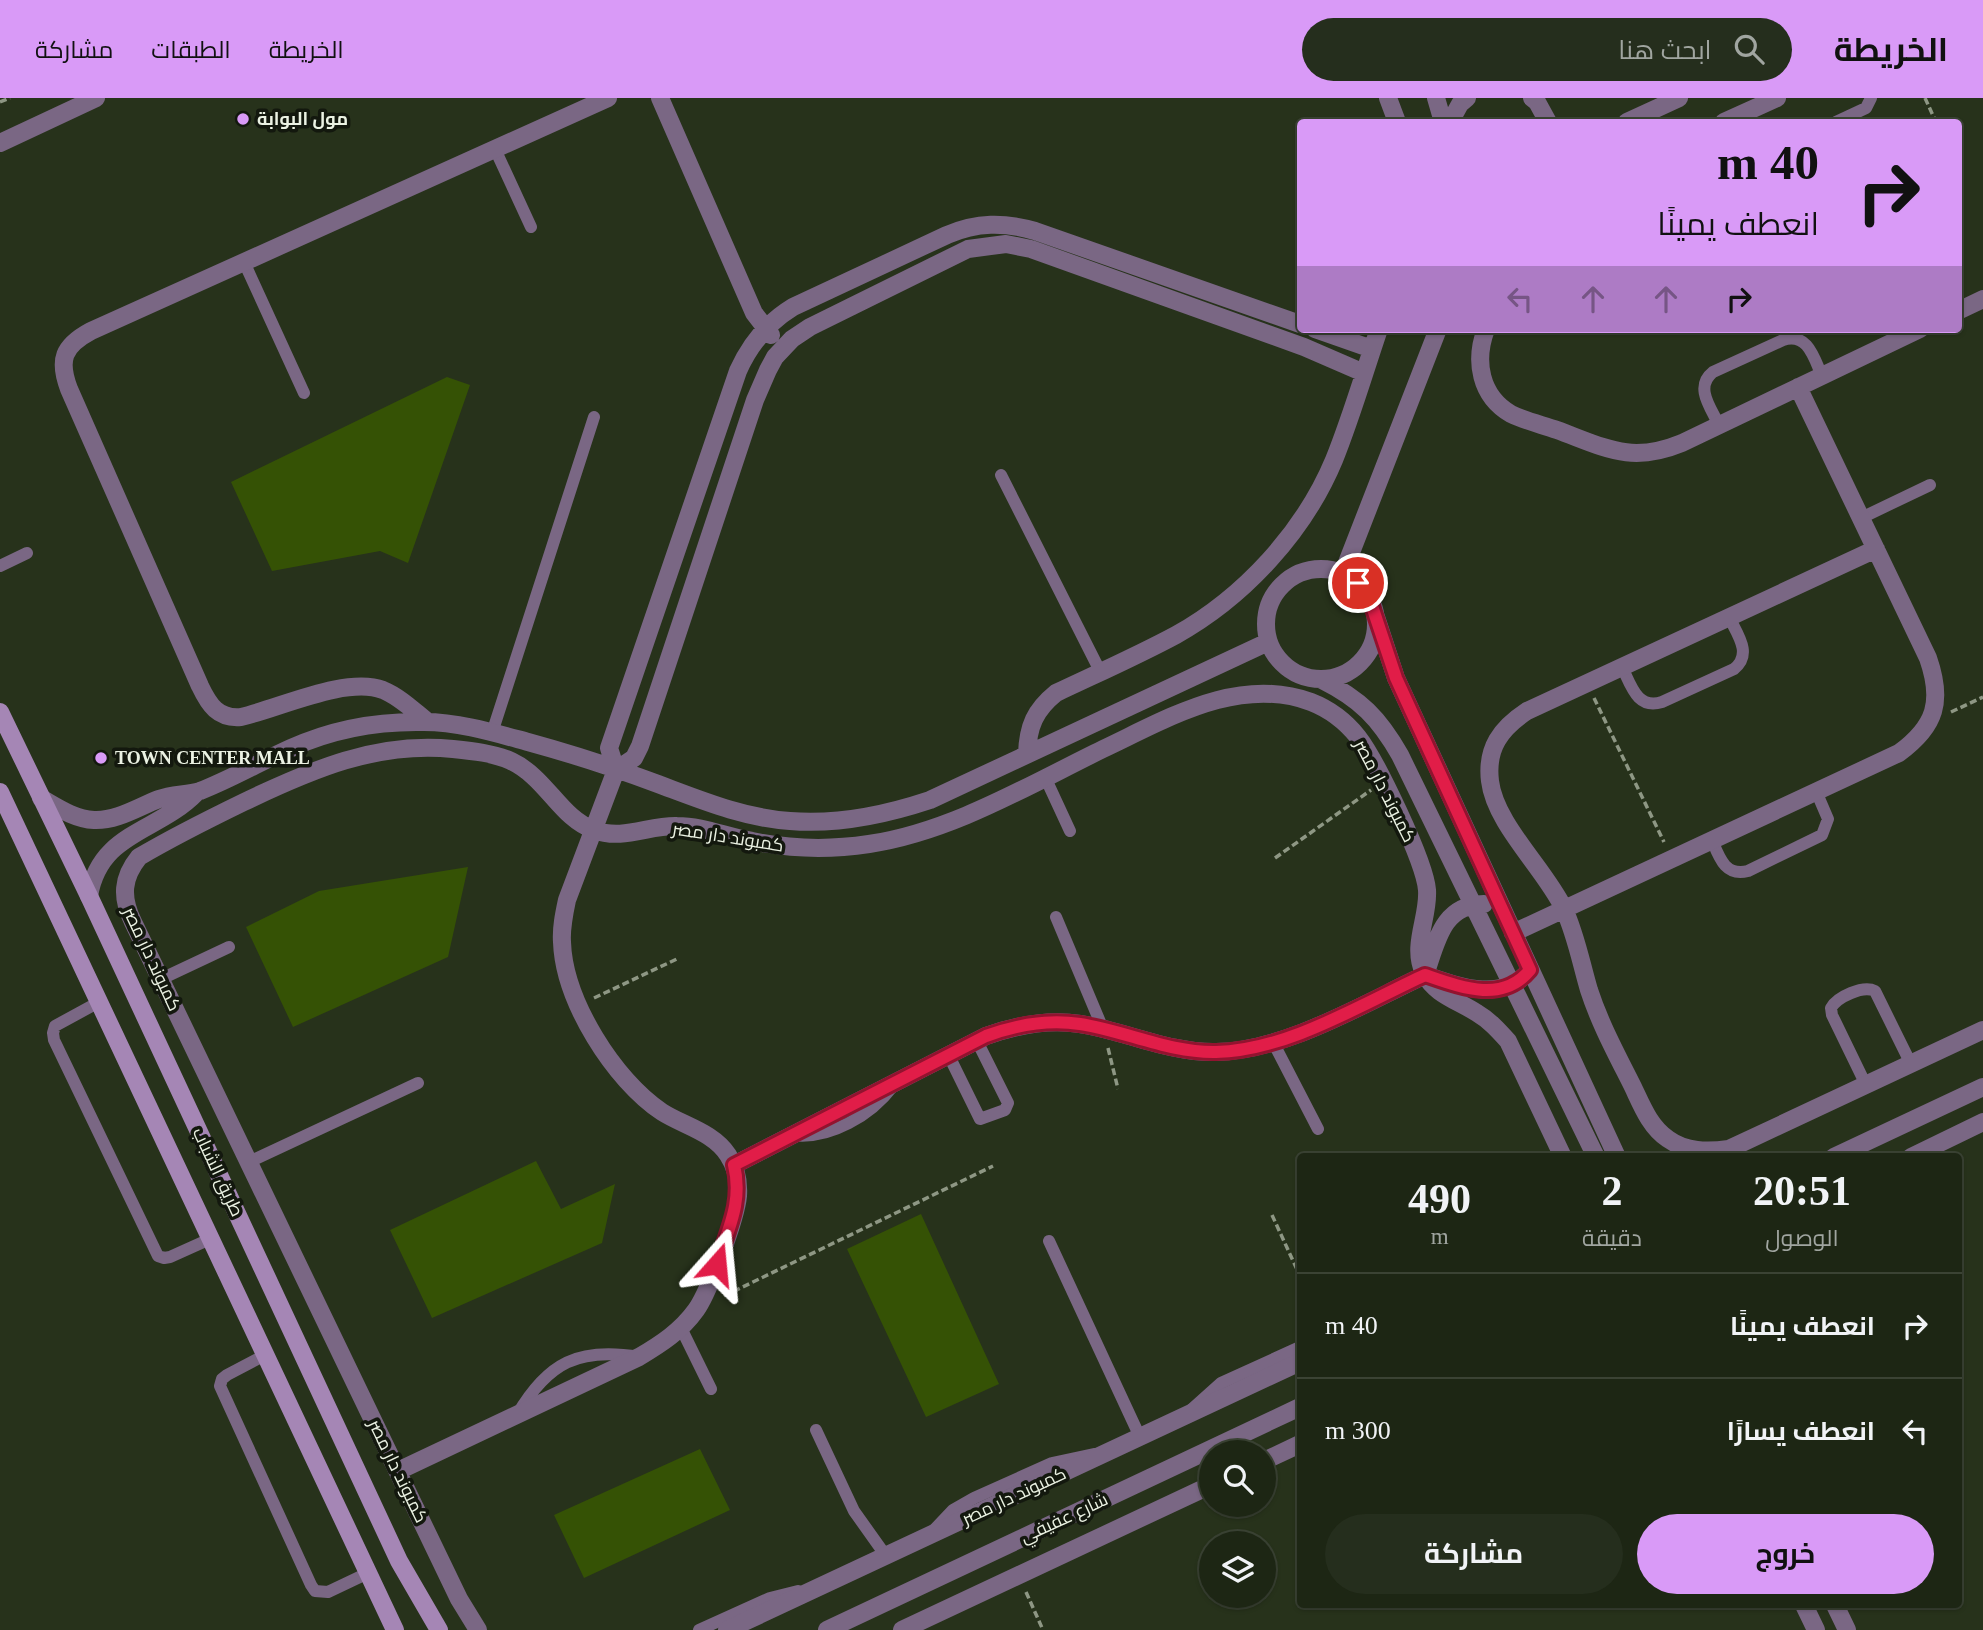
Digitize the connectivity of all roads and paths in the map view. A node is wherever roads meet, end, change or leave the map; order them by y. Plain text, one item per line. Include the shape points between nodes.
1 (10, 98) edge
2 (96, 98) edge
3 (608, 98) edge
4 (660, 98) edge
5 (1388, 98) edge
6 (1436, 98) edge
7 (1466, 98) edge
8 (1532, 98) edge
9 (1679, 98) edge
10 (1777, 98) edge
11 (1871, 98) edge
12 (1925, 98) edge
13 (0, 103) edge
14 (1753, 116) edge
15 (1396, 119) edge
16 (1442, 119) edge
17 (1452, 119) edge
18 (1546, 119) edge
19 (1634, 119) edge
20 (1843, 119) edge
21 (1935, 119) edge
22 (0, 143) edge
23 (495, 149) junction
24 (531, 227) dead end
25 (244, 262) junction
26 (1983, 299) edge
27 (1962, 309) edge
28 (1297, 323) edge
29 (765, 329) junction
30 (1326, 333) edge
31 (1377, 333) edge
32 (1436, 333) edge
33 (1484, 333) edge
34 (1912, 333) edge
35 (783, 346) junction
36 (1372, 349) junction
37 (1364, 373) junction
38 (1822, 376) junction
39 (1798, 387) junction
40 (304, 393) dead end
41 (594, 417) dead end
42 (1719, 425) junction
43 (1001, 475) dead end
44 (1930, 485) dead end
45 (1861, 518) junction
46 (1876, 549) junction
47 (27, 553) dead end
48 (0, 566) edge
49 (1343, 573) junction
50 (1375, 614) junction
51 (1729, 617) junction
52 (1268, 642) junction
53 (1622, 667) junction
54 (1100, 671) junction
55 (1322, 680) junction
56 (1587, 683) junction
57 (1983, 697) edge
58 (0, 712) edge
59 (428, 722) junction
60 (1930, 722) junction
61 (492, 733) junction
62 (1027, 754) junction
63 (616, 770) junction
64 (1045, 777) junction
65 (1383, 781) junction
66 (1816, 791) junction
67 (0, 792) edge
68 (197, 792) junction
69 (41, 798) junction
70 (595, 831) junction
71 (1070, 831) dead end
72 (1712, 840) junction
73 (1275, 858) dead end
74 (1672, 858) junction
75 (89, 896) junction
76 (1472, 905) junction
77 (1501, 906) junction
78 (1564, 909) junction
79 (1056, 918) dead end
80 (1513, 933) junction
81 (229, 947) dead end
82 (679, 958) dead end
83 (1530, 970) junction
84 (1425, 975) junction
85 (160, 979) junction
86 (1511, 986) junction
87 (99, 1002) junction
88 (579, 1005) junction
89 (1103, 1029) junction
90 (1983, 1030) edge
91 (977, 1041) junction
92 (1274, 1044) junction
93 (949, 1056) junction
94 (1911, 1064) junction
95 (418, 1083) dead end
96 (1866, 1085) junction
97 (1983, 1087) edge
98 (1118, 1089) dead end
99 (1983, 1122) edge
100 (1318, 1129) dead end
101 (1930, 1151) edge
102 (1561, 1153) edge
103 (1594, 1153) edge
104 (1615, 1153) edge
105 (1843, 1153) edge
106 (249, 1162) junction
107 (734, 1165) junction
108 (993, 1166) dead end
109 (1272, 1216) dead end
110 (210, 1239) junction
111 (1049, 1241) dead end
112 (1297, 1270) edge
113 (697, 1309) junction
114 (681, 1328) junction
115 (1297, 1348) edge
116 (265, 1355) junction
117 (639, 1357) junction
118 (1297, 1364) edge
119 (711, 1389) dead end
120 (1297, 1408) edge
121 (517, 1415) junction
122 (1186, 1416) junction
123 (816, 1430) dead end
124 (1140, 1437) junction
125 (1297, 1445) edge
126 (1276, 1455) edge
127 (398, 1471) junction
128 (1199, 1490) edge
129 (1085, 1508) junction
130 (1099, 1536) junction
131 (886, 1556) junction
132 (368, 1573) junction
133 (1017, 1574) junction
134 (819, 1587) junction
135 (1805, 1608) edge
136 (1836, 1608) edge
137 (395, 1630) edge
138 (439, 1630) edge
139 (478, 1630) edge
140 (699, 1630) edge
141 (727, 1630) edge
142 (827, 1630) edge
143 (901, 1630) edge
144 (1043, 1630) edge
145 (1816, 1630) edge
146 (1847, 1630) edge

1 - 13 path
2 - 22 street
3 - 23 street
4 - 29 street
5 - 15 street
6 - 16 street
7 - 17 street
8 - 18 street
9 - 19 street
10 - 14 street
11 - 20 lane via 1861,111
12 - 21 path
23 - 24 lane
23 - 25 street
25 - 40 lane
25 - 59 street via 80,336 65,354 62,366 69,390 215,711 241,717 359,686 394,696
26 - 27 street
28 - 29 street via 1035,230 989,224 960,229 793,307
29 - 35 street
29 - 63 street via 738,372 609,748
30 - 36 street
31 - 36 street
32 - 49 street
33 - 42 street via 1479,364 1484,384 1496,402 1512,414 1636,455 1660,452
34 - 38 street
35 - 37 street via 810,327 956,254 1006,244 1252,328
35 - 63 street via 755,400 640,746 634,758
36 - 37 street
37 - 54 street via 1333,461 1308,508 1269,561 1209,614
38 - 39 street
38 - 42 lane via 1806,343 1794,338 1713,372 1703,390
39 - 42 street
39 - 45 street
41 - 61 lane
43 - 54 lane
44 - 45 lane
45 - 46 street
46 - 51 street
46 - 60 street via 1936,679
47 - 48 lane
49 - 50 street via 1369,597
49 - 52 street via 1312,569 1283,583 1267,610
50 - 55 street via 1376,633 1357,666
50 - 77 street via 1396,678
51 - 53 street
51 - 53 lane via 1744,650 1734,669 1650,704 1635,694
52 - 55 street via 1289,670
52 - 62 street
53 - 56 street
54 - 62 street via 1042,704 1027,735
55 - 76 street via 1368,709 1386,731
56 - 74 path
56 - 78 street via 1509,723 1496,740 1490,761 1490,783 1497,803
57 - 60 path
58 - 69 main road, طريق الشباب
59 - 61 street
59 - 68 street via 359,726 326,735
60 - 66 street via 1917,740 1899,753
61 - 63 street
62 - 63 street via 930,800 896,811 825,822 753,816
63 - 70 street
64 - 65 street, كمبوند دار مصر via 1191,708 1252,694 1293,697 1330,712 1360,739
64 - 70 street, كمبوند دار مصر via 921,833 866,845 783,846 674,826 617,835
64 - 71 lane
65 - 73 path
65 - 84 street, كمبوند دار مصر via 1426,878 1428,895 1419,951
66 - 72 street
66 - 72 lane via 1828,819 1826,830 1795,849 1736,872 1725,867
67 - 87 main road, طريق الشباب
68 - 69 street via 170,795 118,817 95,820 73,816
68 - 75 street via 177,811 107,853 94,874
69 - 75 main road, طريق الشباب
70 - 85 street, كمبوند دار مصر via 570,815 528,771 493,755 407,747 348,758 277,786 139,857 125,882 124,896
70 - 88 street via 563,922 565,965
72 - 74 street
74 - 78 street
75 - 138 main road, طريق الشباب via 399,1561
76 - 77 street
76 - 84 street via 1448,918
76 - 86 street
77 - 80 street
78 - 80 street
78 - 96 street via 1605,1030 1652,1124 1667,1139 1686,1149 1729,1149
79 - 89 lane
80 - 83 street
81 - 85 lane
82 - 88 path
83 - 86 street
83 - 104 street
84 - 86 street via 1482,989
84 - 92 street
84 - 102 street via 1438,991 1478,1013 1508,1041
85 - 106 street, كمبوند دار مصر
86 - 103 street
87 - 110 main road, طريق الشباب
87 - 110 lane via 55,1026 54,1040 158,1256 170,1257
88 - 107 street via 608,1057 640,1095 663,1113 708,1135
89 - 91 street via 1032,1024
89 - 92 street via 1187,1051 1235,1051
89 - 98 path
90 - 94 street
91 - 93 street
91 - 93 lane via 1008,1103 1006,1110 980,1119
92 - 100 lane
93 - 107 street
94 - 96 street
94 - 96 lane via 1875,991 1865,988 1837,1001 1832,1015
95 - 106 lane
97 - 105 street
99 - 101 street
106 - 127 street, كمبوند دار مصر
107 - 113 street via 738,1199 709,1287
108 - 113 path
109 - 112 path
110 - 116 main road, طريق الشباب
111 - 124 lane
113 - 114 street
114 - 117 street
114 - 119 lane
115 - 122 lane via 1221,1383
116 - 132 main road, طريق الشباب
116 - 132 lane via 227,1375 220,1386 312,1585 315,1591 327,1592
117 - 121 street
117 - 121 lane via 610,1352 581,1357 554,1369 532,1389
118 - 122 street, كمبوند دار مصر
120 - 129 street, شارع عفيفي
121 - 127 street
122 - 124 street, كمبوند دار مصر
123 - 131 lane via 855,1511
124 - 131 street, كمبوند دار مصر
125 - 126 street
127 - 139 street, كمبوند دار مصر
128 - 130 street, شارع عفيفي
129 - 130 street
129 - 142 street, شارع عفيفي
130 - 133 street, شارع عفيفي
131 - 134 street, كمبوند دار مصر
132 - 137 main road, طريق الشباب
133 - 143 street, شارع عفيفي
133 - 144 path
134 - 140 lane via 769,1598
134 - 141 street, كمبوند دار مصر
135 - 145 street
136 - 146 street

